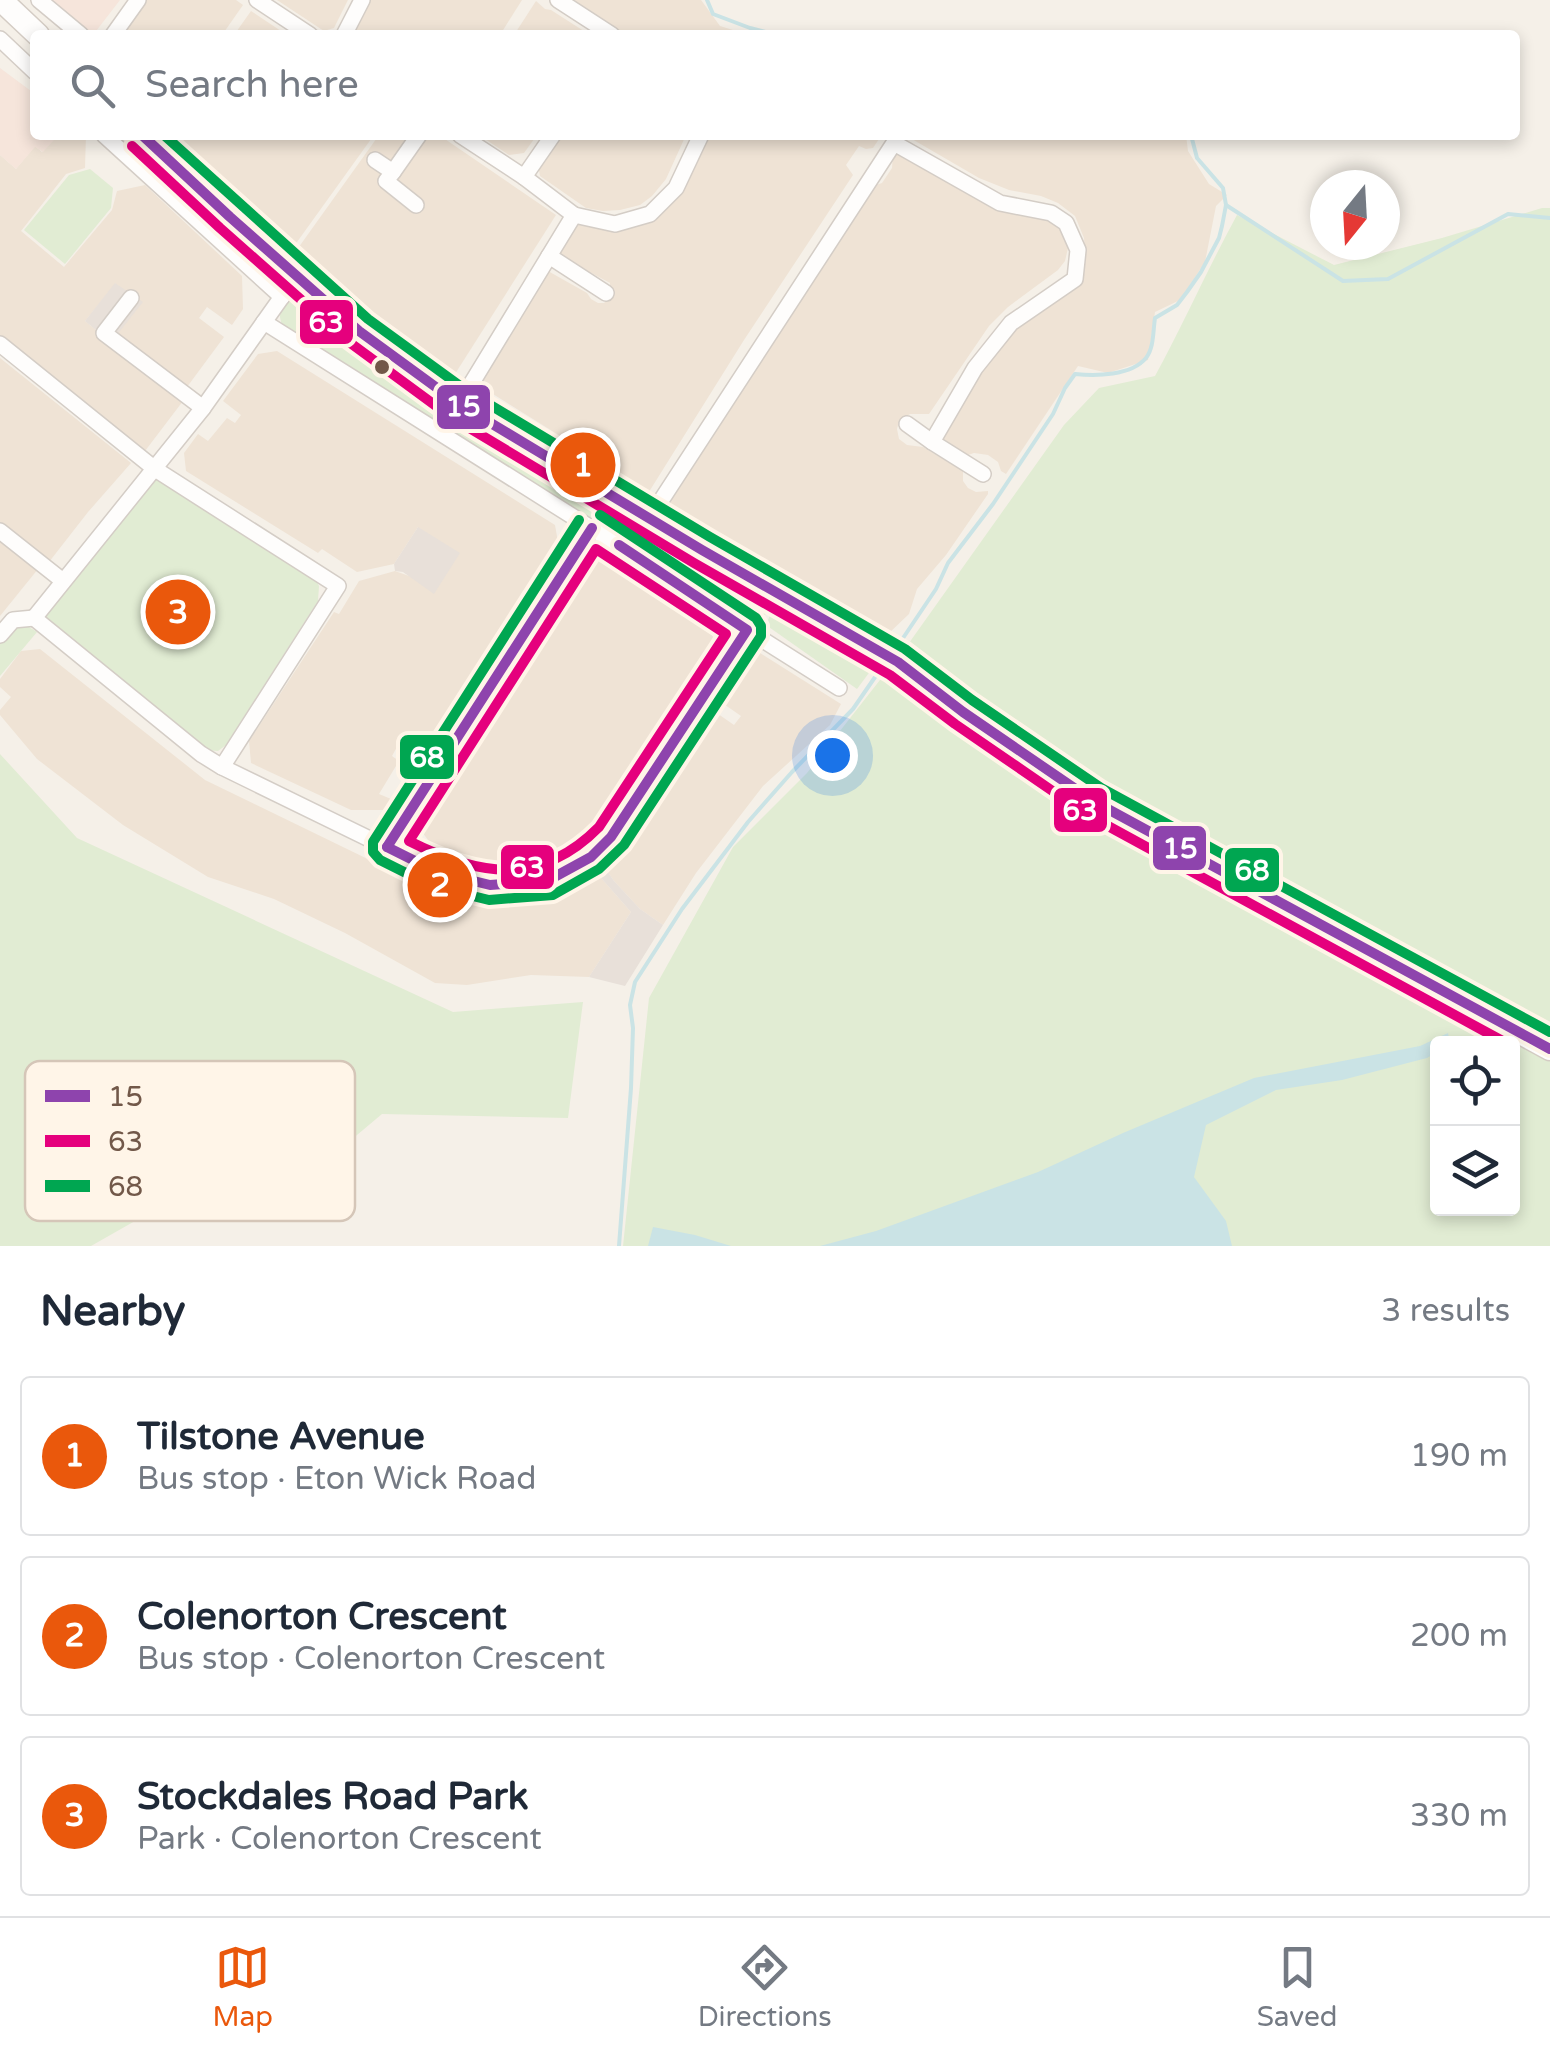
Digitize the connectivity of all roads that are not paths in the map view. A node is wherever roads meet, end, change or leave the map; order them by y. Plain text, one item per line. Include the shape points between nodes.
1 (40, 0) edge
2 (138, 0) edge
3 (257, 0) edge
4 (362, 0) edge
5 (558, 0) edge
6 (4, 8) edge
7 (32, 30) edge
8 (76, 30) edge
9 (117, 30) edge
10 (302, 30) edge
11 (347, 30) edge
12 (604, 30) edge
13 (0, 40) edge
14 (30, 67) edge
15 (109, 140) edge
16 (147, 140) edge
17 (415, 140) edge
18 (468, 140) edge
19 (550, 140) edge
20 (699, 140) edge
21 (375, 160) dead end
22 (393, 172) junction
23 (524, 177) junction
24 (416, 205) dead end
25 (574, 215) junction
26 (549, 256) junction
27 (296, 276) junction
28 (606, 293) dead end
29 (131, 298) dead end
30 (282, 298) junction
31 (264, 322) junction
32 (0, 345) edge
33 (460, 404) junction
34 (203, 408) junction
35 (907, 424) dead end
36 (932, 442) junction
37 (155, 469) junction
38 (983, 474) dead end
39 (649, 519) junction
40 (592, 528) junction
41 (0, 531) edge
42 (702, 550) junction
43 (63, 581) junction
44 (683, 586) junction
45 (34, 618) junction
46 (0, 635) edge
47 (744, 635) junction
48 (839, 688) dead end
49 (222, 768) junction
50 (388, 846) junction
51 (1550, 1049) edge

1 - 8 street
2 - 9 street
3 - 10 street
4 - 11 street
5 - 12 street
6 - 7 main road
13 - 14 street
15 - 30 street
16 - 27 main road
17 - 22 street
18 - 23 street
19 - 23 street
20 - 25 street via 676,188 650,214 614,224
21 - 22 street
22 - 24 street via 386,180
23 - 25 street
25 - 26 street
26 - 28 street
26 - 33 street
27 - 30 street
27 - 33 main road
29 - 34 street via 104,333
30 - 31 street
31 - 34 street
31 - 40 street
32 - 37 street
33 - 39 main road
34 - 37 street
35 - 36 street
36 - 38 street
36 - 39 street via 1010,324 1075,279 1078,250 1066,223 1051,213 1000,202 894,144
37 - 43 street
37 - 49 street via 338,586
39 - 42 main road
40 - 44 street
40 - 50 street
41 - 43 street
42 - 44 street
42 - 51 main road via 898,662 1093,800
43 - 45 street
44 - 47 street
45 - 46 street via 13,620
45 - 49 street
47 - 48 street
47 - 50 street via 611,837 591,856 547,881 490,885 436,872
49 - 50 street

